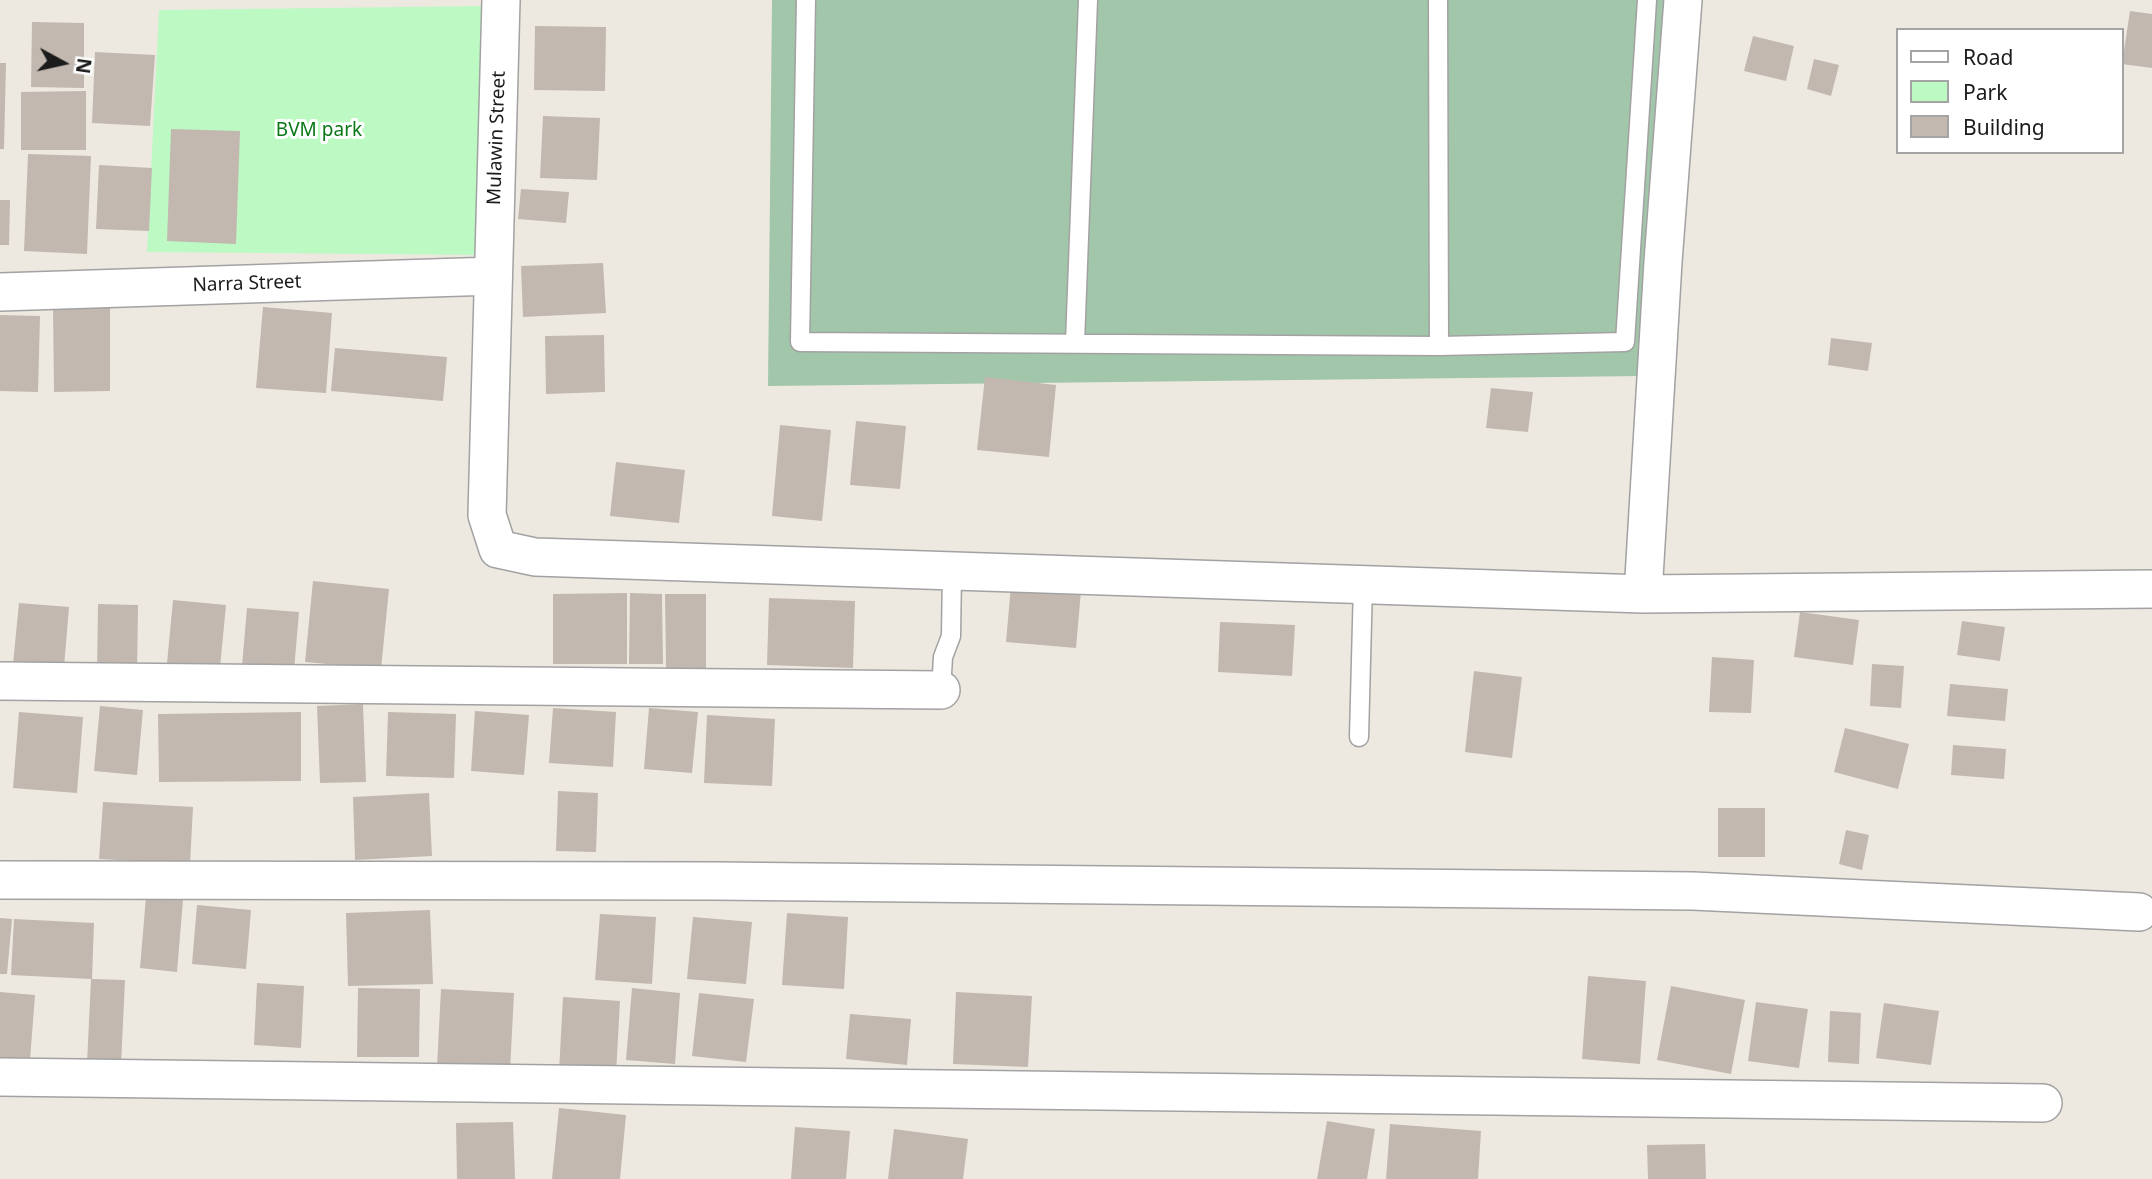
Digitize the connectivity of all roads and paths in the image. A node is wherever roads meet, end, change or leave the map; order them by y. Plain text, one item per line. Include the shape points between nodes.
1 (501, 0) edge
2 (806, 0) edge
3 (1088, 0) edge
4 (1438, 0) edge
5 (1647, 0) edge
6 (1683, 0) edge
7 (493, 276) junction
8 (0, 292) edge
9 (1075, 342) junction
10 (1439, 346) junction
11 (952, 573) junction
12 (1363, 584) junction
13 (2152, 589) edge
14 (1643, 594) junction
15 (0, 681) edge
16 (941, 690) joint
17 (1359, 737) dead end
18 (0, 880) edge
19 (2139, 912) dead end
20 (0, 1077) edge
21 (2043, 1103) dead end

1 - 7 street, Mulawin Street
2 - 9 lane via 800,342
3 - 9 lane
4 - 10 lane
5 - 10 lane via 1625,342
6 - 14 street
7 - 8 street, Narra Street
7 - 11 street, Mulawin Street via 487,516 498,549 536,557
9 - 10 lane
11 - 12 street
11 - 16 lane via 951,636 943,657
12 - 14 street
12 - 17 lane
13 - 14 street
15 - 16 street
18 - 19 street via 714,881 1693,891
20 - 21 street

